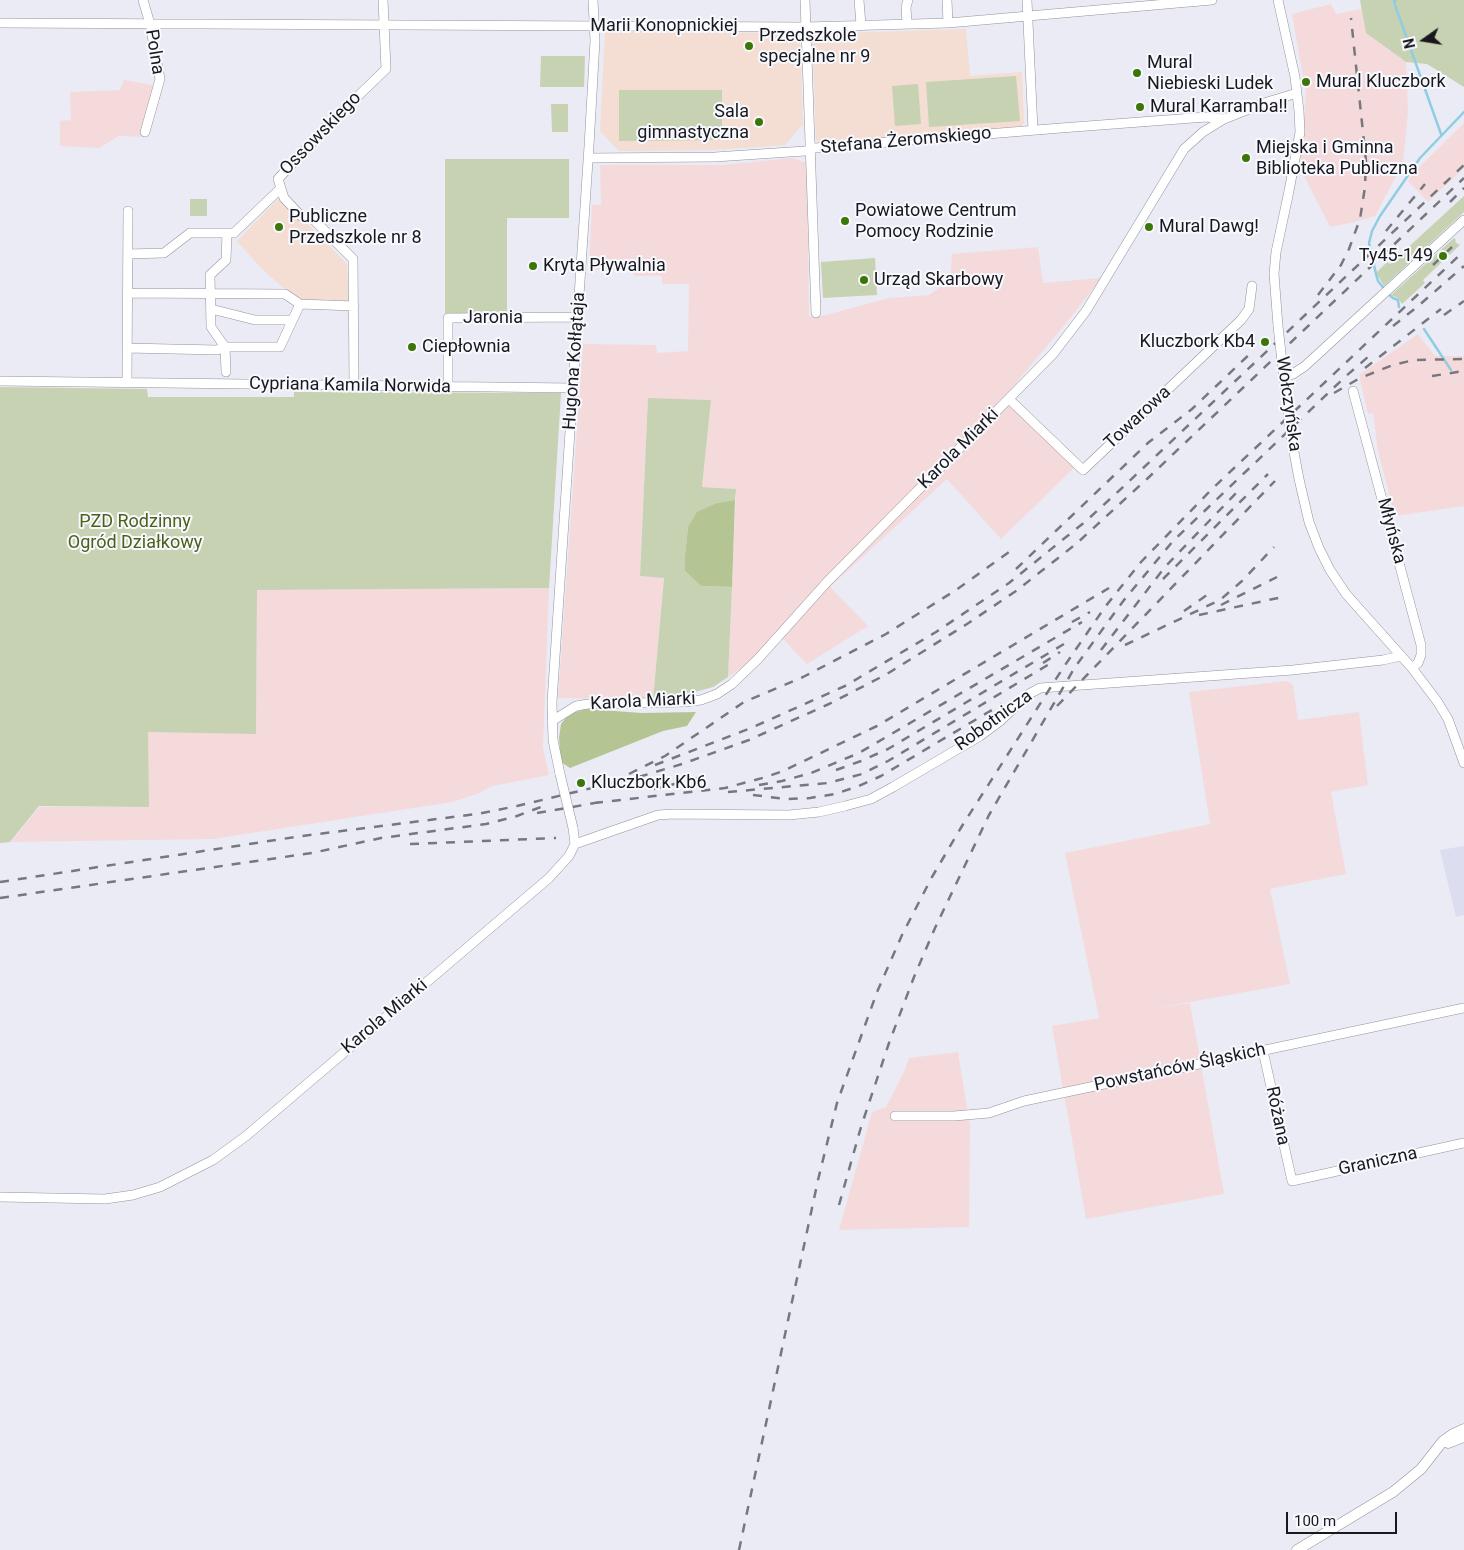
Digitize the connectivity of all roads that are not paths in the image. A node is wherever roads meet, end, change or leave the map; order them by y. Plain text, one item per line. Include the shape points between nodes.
1 (143, 0) edge
2 (383, 0) edge
3 (593, 0) edge
4 (805, 0) edge
5 (859, 0) edge
6 (908, 0) edge
7 (947, 0) edge
8 (1027, 0) edge
9 (1212, 0) edge
10 (1278, 0) edge
11 (1028, 17) junction
12 (0, 23) edge
13 (948, 23) junction
14 (150, 24) junction
15 (907, 24) junction
16 (861, 25) junction
17 (385, 26) junction
18 (595, 26) junction
19 (806, 27) junction
20 (1297, 93) junction
21 (1224, 119) junction
22 (1033, 130) junction
23 (145, 132) dead end
24 (810, 149) junction
25 (588, 158) junction
26 (281, 188) junction
27 (128, 211) dead end
28 (1464, 220) edge
29 (227, 233) junction
30 (128, 254) junction
31 (1252, 286) dead end
32 (128, 293) junction
33 (210, 294) junction
34 (300, 304) junction
35 (354, 306) junction
36 (211, 308) junction
37 (816, 313) dead end
38 (578, 317) junction
39 (292, 320) junction
40 (127, 348) junction
41 (225, 348) junction
42 (226, 372) dead end
43 (1284, 376) junction
44 (0, 381) edge
45 (127, 383) junction
46 (354, 386) junction
47 (448, 387) junction
48 (573, 388) junction
49 (1353, 391) dead end
50 (1009, 399) junction
51 (1400, 656) junction
52 (1412, 668) junction
53 (552, 721) junction
54 (1464, 763) edge
55 (575, 844) junction
56 (1464, 1008) edge
57 (1263, 1051) junction
58 (895, 1116) dead end
59 (1464, 1143) edge
60 (1292, 1181) joint
61 (0, 1197) edge
62 (1464, 1429) edge
63 (1464, 1437) edge
64 (1438, 1447) junction
65 (1297, 1550) edge

1 - 14 street, Polna
2 - 17 street
3 - 18 street, Hugona Kołłątaja
4 - 19 street
5 - 16 street
6 - 15 street
7 - 13 street
8 - 11 street
9 - 11 street, Marii Konopnickiej
10 - 20 street, Wołczyńska
11 - 13 street, Marii Konopnickiej
11 - 22 street
12 - 14 street
13 - 15 street, Marii Konopnickiej
14 - 17 street
14 - 23 street, Polna via 160,79
15 - 16 street, Marii Konopnickiej
16 - 19 street, Marii Konopnickiej
17 - 18 street, Marii Konopnickiej
17 - 26 street, Ossowskiego via 386,67 287,168 278,179
18 - 19 street, Marii Konopnickiej
18 - 25 street, Hugona Kołłątaja
19 - 24 street
20 - 21 street, Karola Miarki
20 - 43 street, Wołczyńska, bridge via 1300,132 1274,274
21 - 22 street, Stefana Żeromskiego via 1206,117
21 - 50 street, Karola Miarki via 1184,149 1086,311 1053,354
22 - 24 street, Stefana Żeromskiego
24 - 25 street, Stefana Żeromskiego via 715,157
24 - 37 street
25 - 38 street, Hugona Kołłątaja
26 - 29 street via 234,233
26 - 35 street, Ossowskiego via 284,198 301,216 310,216 354,259
27 - 30 street
28 - 43 street via 1305,366
29 - 30 street via 190,233 164,253
29 - 33 street via 226,260 210,275
30 - 32 street
31 - 50 street, Towarowa via 1249,309 1241,320 1083,470
32 - 33 street
32 - 40 street
33 - 34 street via 285,294
33 - 36 street
34 - 35 street
34 - 39 street
35 - 46 street, Ossowskiego
36 - 39 street via 255,320
36 - 41 street via 211,327
38 - 47 street, Jaronia via 448,318
38 - 48 street, Hugona Kołłątaja
39 - 41 street via 280,347
40 - 41 street
40 - 45 street
41 - 42 street
43 - 51 street, Wołczyńska, bridge via 1299,479 1323,555 1346,594
44 - 45 street, Cypriana Kamila Norwida
45 - 46 street, Cypriana Kamila Norwida
46 - 47 street, Cypriana Kamila Norwida
47 - 48 street, Cypriana Kamila Norwida
48 - 53 street, Hugona Kołłątaja
49 - 52 street, Młyńska via 1421,645 1418,663
50 - 53 street, Karola Miarki via 827,582 758,660 732,684 701,700 576,706
51 - 52 street, Wołczyńska
51 - 55 street, Robotnicza via 1293,670 1040,688 980,736 871,799 837,808 789,814 658,815
52 - 54 street, Wołczyńska via 1448,719
53 - 55 street, bridge via 553,740
55 - 61 street, Karola Miarki via 570,856 550,878 246,1136 213,1160 160,1187 133,1195 105,1199
56 - 57 street, Powstańców Śląskich
57 - 58 street, Powstańców Śląskich via 1024,1101 989,1113
57 - 60 street, Różana
59 - 60 street, Graniczna
62 - 64 main road via 1448,1437
63 - 64 main road
64 - 65 main road via 1393,1492

